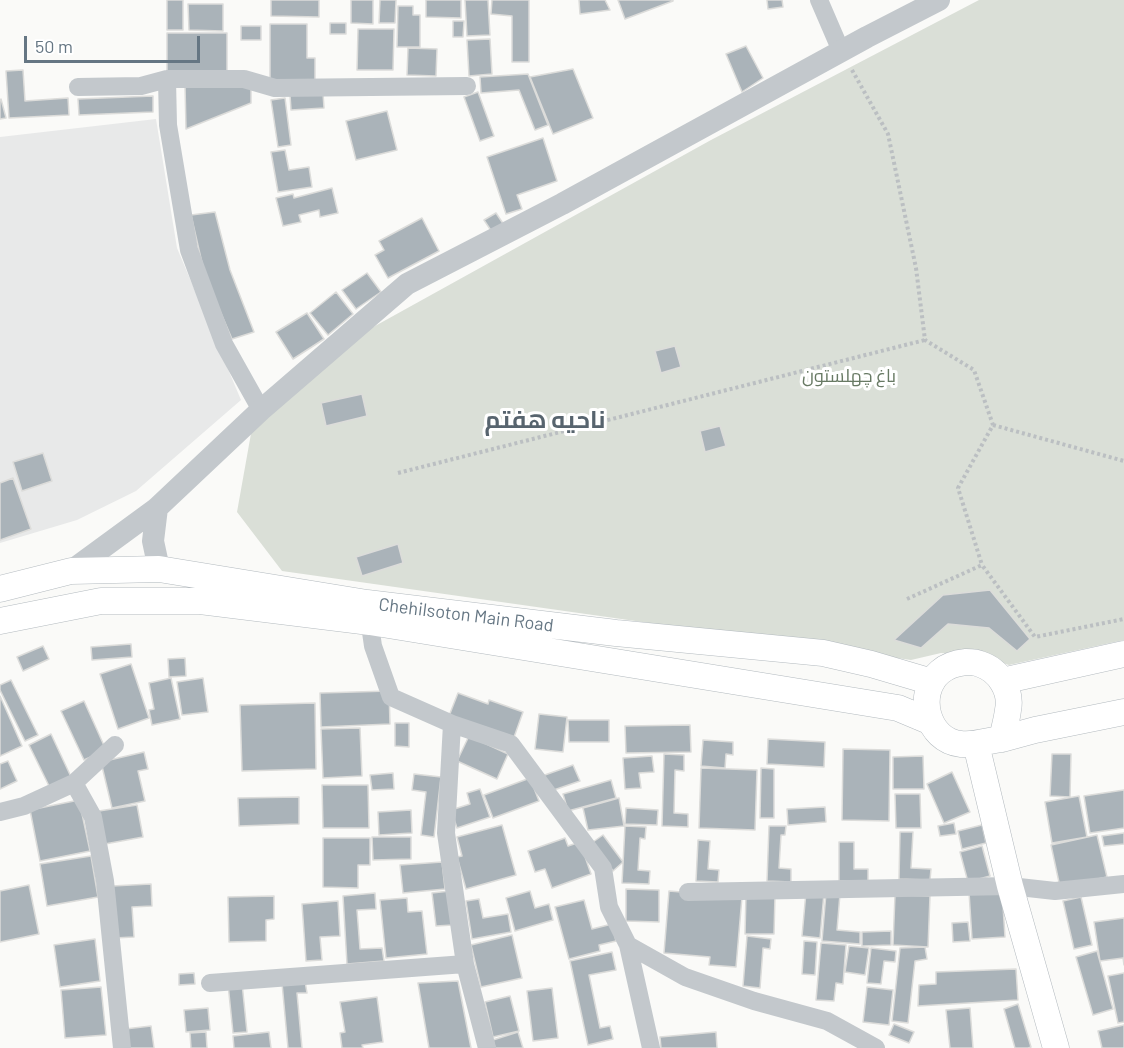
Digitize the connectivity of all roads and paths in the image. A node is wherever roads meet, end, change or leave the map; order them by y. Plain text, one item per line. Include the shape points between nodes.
1 (819, 0) edge
2 (939, 0) edge
3 (841, 51) junction
4 (167, 79) junction
5 (467, 86) dead end
6 (78, 87) dead end
7 (925, 340) junction
8 (261, 410) junction
9 (993, 425) junction
10 (1124, 461) edge
11 (398, 473) dead end
12 (157, 508) junction
13 (982, 564) junction
14 (159, 569) junction
15 (71, 571) junction
16 (0, 589) edge
17 (907, 599) dead end
18 (368, 612) junction
19 (1124, 619) edge
20 (0, 621) edge
21 (1124, 654) edge
22 (1002, 681) junction
23 (932, 682) junction
24 (1124, 712) edge
25 (930, 721) junction
26 (452, 724) junction
27 (1002, 739) junction
28 (976, 744) junction
29 (115, 745) dead end
30 (74, 783) junction
31 (0, 812) edge
32 (1124, 884) edge
33 (1010, 886) junction
34 (688, 892) dead end
35 (628, 945) junction
36 (465, 964) junction
37 (210, 983) dead end
38 (122, 1048) edge
39 (487, 1048) edge
40 (651, 1048) edge
41 (876, 1048) edge
42 (1056, 1048) edge

1 - 3 street
2 - 3 street
3 - 7 path via 888,134 916,268
3 - 8 street via 407,284
4 - 5 street via 244,79 275,88
4 - 6 street via 141,86
4 - 8 street via 168,125 189,250 224,344
7 - 9 path via 974,370
7 - 11 path
8 - 12 street
9 - 10 path
9 - 13 path via 958,488
12 - 14 street via 153,541
12 - 15 street
13 - 17 path
13 - 19 path via 1035,637
14 - 15 main road, Chehilsoton Main Road
14 - 18 main road, Chehilsoton Main Road
15 - 16 main road, Chehilsoton Main Road
18 - 20 main road, Chehilsoton Main Road via 200,601 101,601
18 - 23 main road, Chehilsoton Main Road via 823,653
18 - 25 main road, Chehilsoton Main Road via 898,708
18 - 26 street via 374,646 392,697
21 - 22 main road
22 - 23 main road via 980,663 966,662 952,664
22 - 27 main road via 1009,708
23 - 25 main road via 926,708
24 - 27 main road
25 - 28 main road via 947,740
26 - 35 street via 511,744 603,868 609,907
26 - 36 street via 446,833
27 - 28 main road
28 - 33 main road
29 - 30 street
30 - 31 street via 24,806
30 - 38 street via 93,817 105,881
32 - 33 street via 1054,891
33 - 34 street
33 - 42 main road
35 - 40 street
35 - 41 street via 685,977 754,1002 827,1021
36 - 37 street
36 - 39 street

